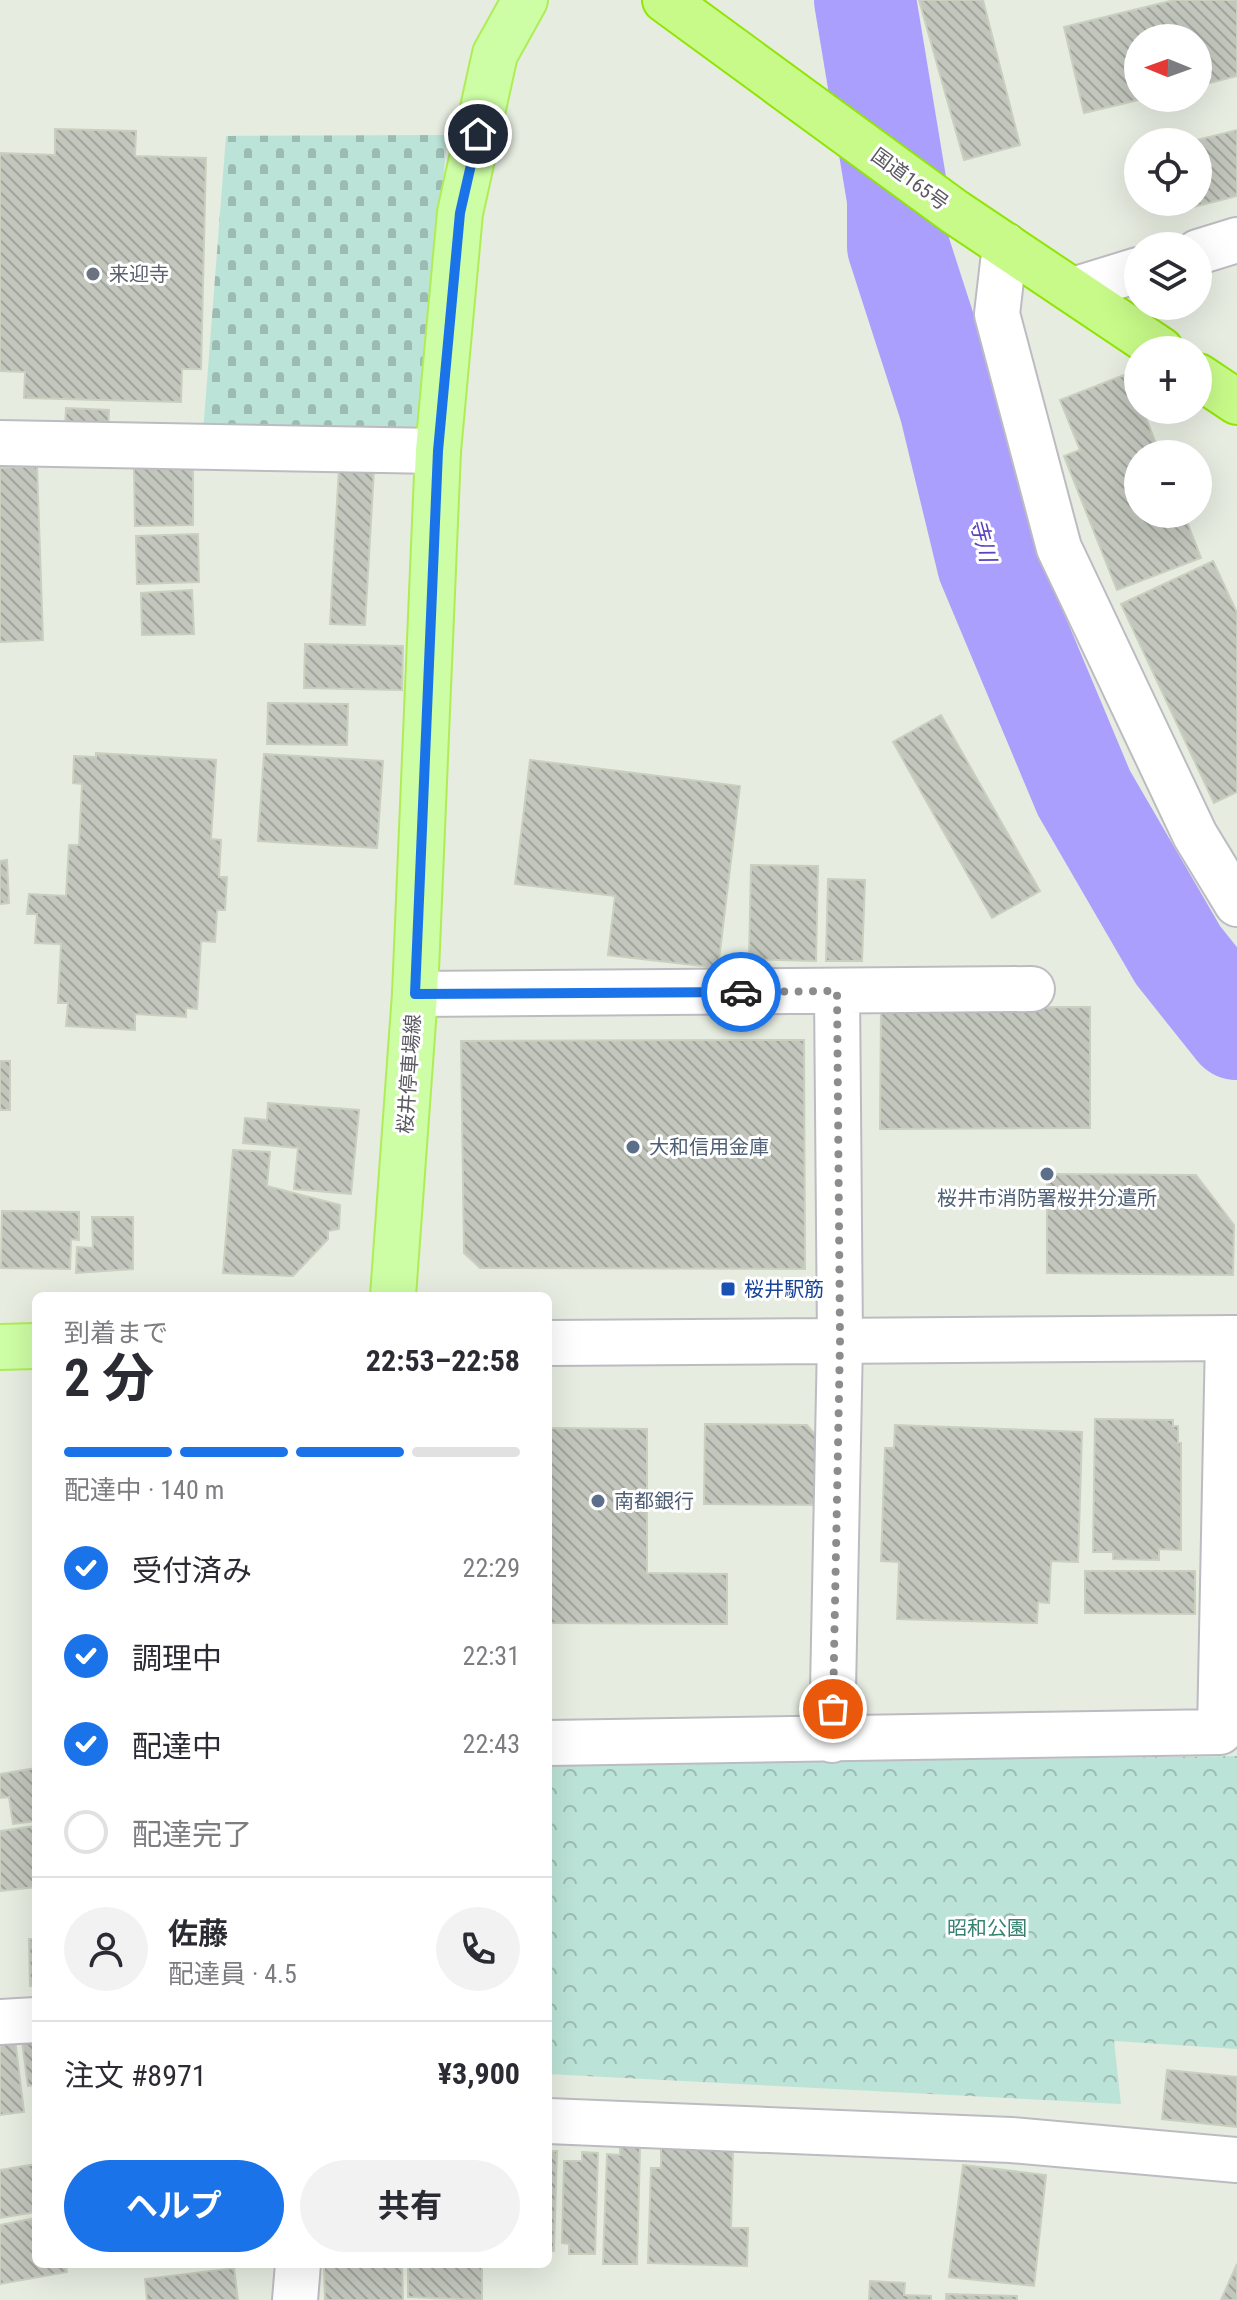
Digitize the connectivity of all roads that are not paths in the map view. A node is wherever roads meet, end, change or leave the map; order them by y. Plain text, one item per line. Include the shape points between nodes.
1 (525, 0) edge
2 (665, 0) edge
3 (1237, 240) edge
4 (1005, 245) junction
5 (1212, 248) edge
6 (1124, 274) edge
7 (1073, 290) junction
8 (1140, 336) edge
9 (1212, 385) edge
10 (1237, 402) edge
11 (0, 443) edge
12 (438, 451) junction
13 (1237, 904) edge
14 (1032, 989) dead end
15 (837, 991) junction
16 (415, 994) junction
17 (393, 1292) edge
18 (1233, 1338) edge
19 (840, 1341) junction
20 (552, 1343) edge
21 (32, 1346) edge
22 (0, 1347) edge
23 (832, 1740) junction
24 (552, 1743) edge
25 (32, 2020) edge
26 (0, 2022) edge
27 (552, 2121) edge
28 (1237, 2160) edge
29 (298, 2268) edge
30 (295, 2300) edge

1 - 12 main road, 桜井停車場線 via 495,54 460,213
2 - 4 highway, 国道165号
3 - 5 street
4 - 7 highway, 国道165号
4 - 13 street via 997,314 1059,548 1195,835
6 - 7 street
7 - 8 highway, 国道165号
9 - 10 highway
11 - 12 street
12 - 16 main road, 桜井停車場線
14 - 15 street
15 - 16 street
15 - 19 street
16 - 17 main road, 桜井停車場線
18 - 19 street
18 - 23 street via 1220,1732
19 - 20 street
19 - 23 street
21 - 22 main road
23 - 24 street
25 - 26 street
27 - 28 street via 1011,2140
29 - 30 street

